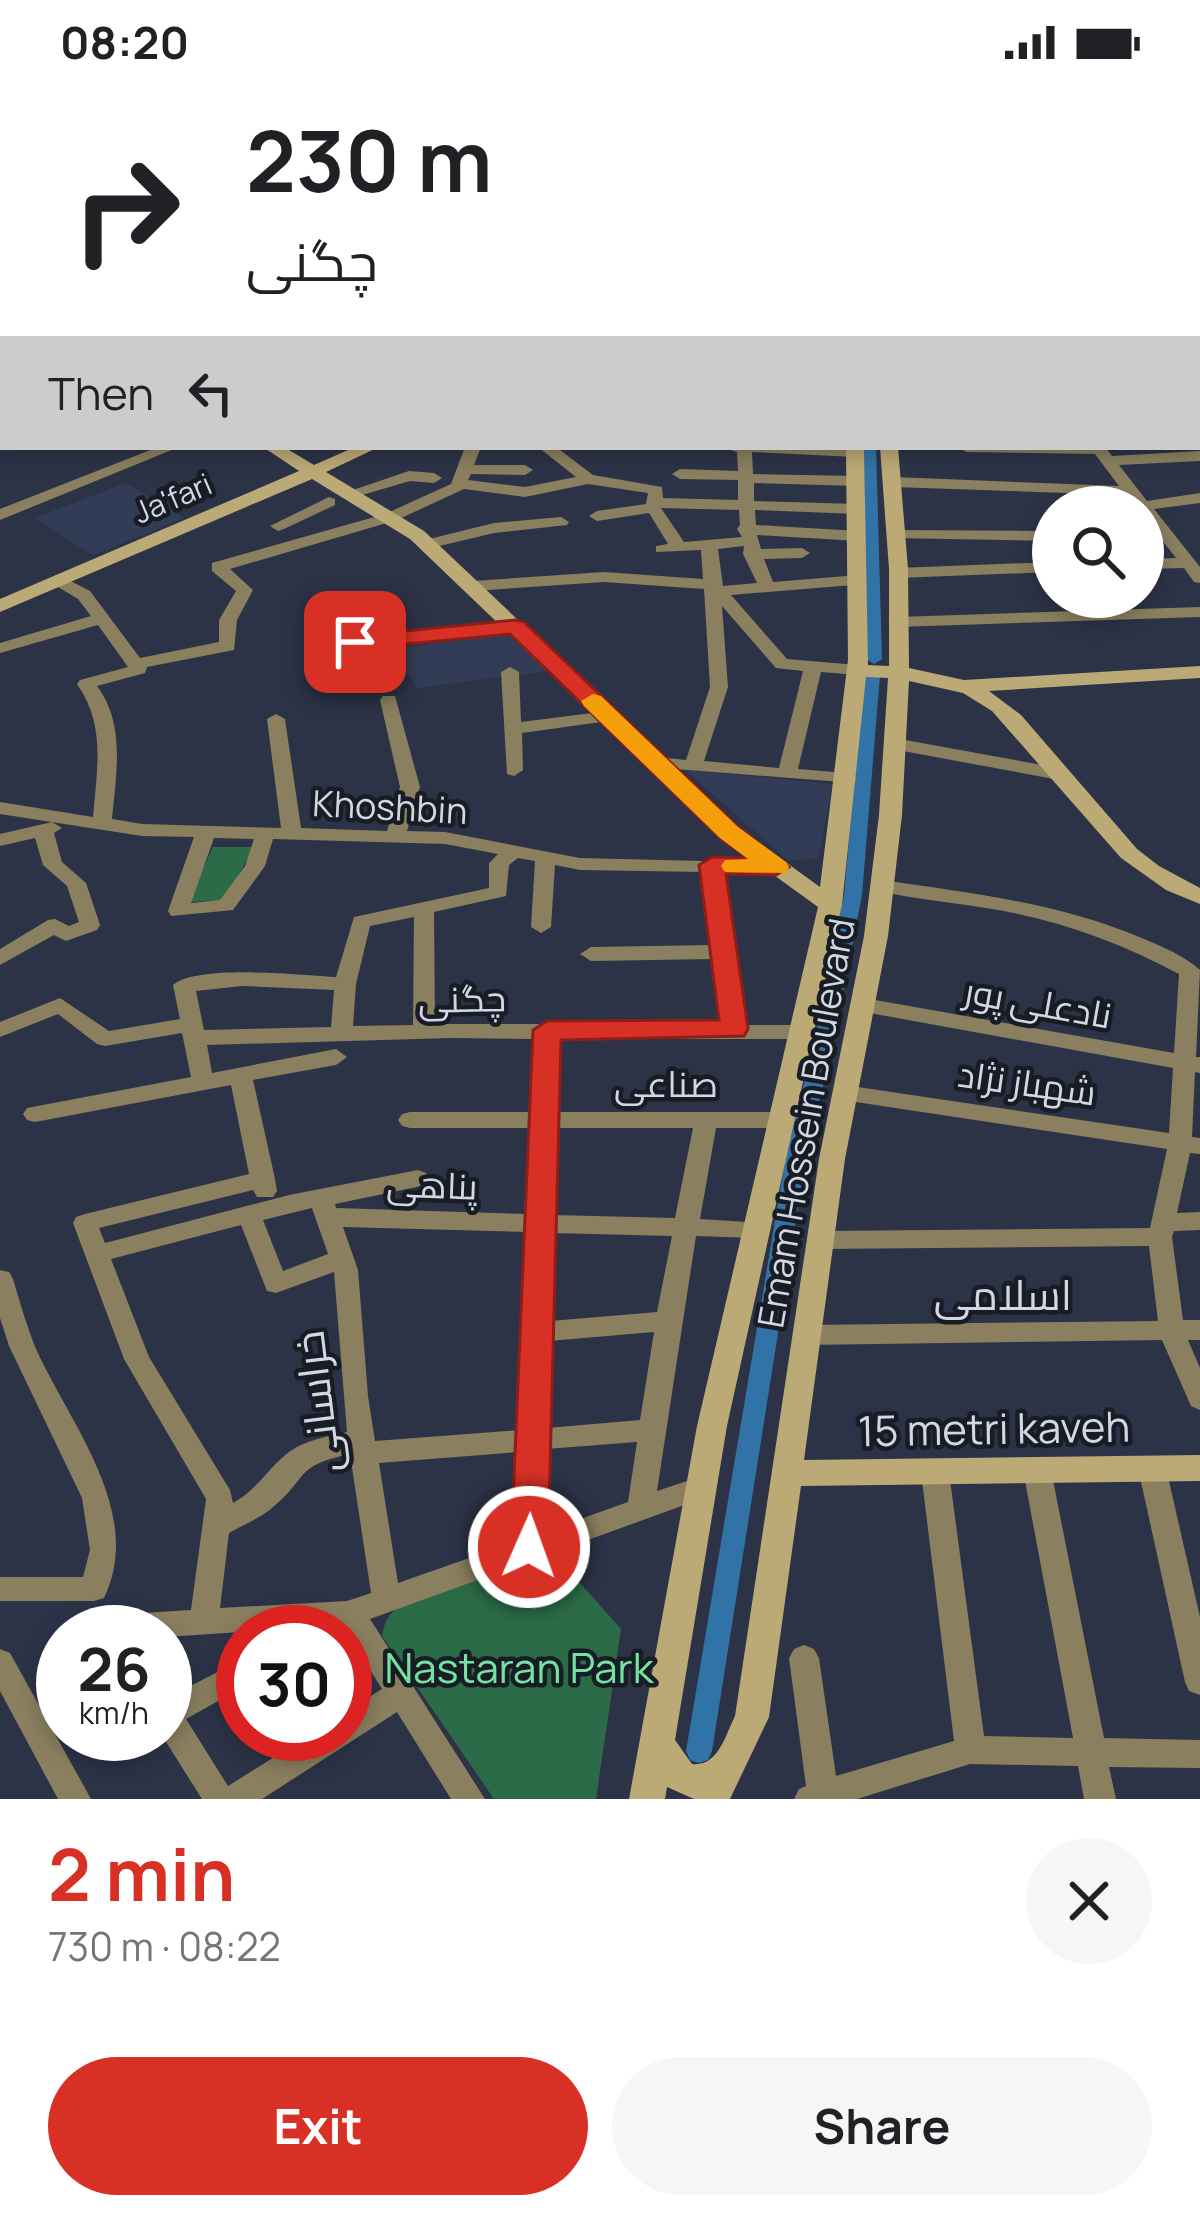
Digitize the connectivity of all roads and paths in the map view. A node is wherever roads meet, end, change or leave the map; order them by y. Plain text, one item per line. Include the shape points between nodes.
1 (278, 450) edge
2 (363, 450) edge
3 (472, 450) edge
4 (550, 450) edge
5 (744, 450) edge
6 (855, 450) edge
7 (889, 450) edge
8 (1034, 450) edge
9 (142, 451) edge
10 (1101, 453) edge
11 (1200, 456) edge
12 (316, 470) junction
13 (525, 470) dead end
14 (680, 474) dead end
15 (462, 477) junction
16 (746, 477) junction
17 (434, 478) dead end
18 (588, 479) junction
19 (893, 482) junction
20 (1126, 486) edge
21 (352, 493) junction
22 (1032, 493) edge
23 (1200, 498) edge
24 (1164, 500) edge
25 (329, 502) dead end
26 (654, 505) junction
27 (743, 506) junction
28 (4, 509) edge
29 (857, 509) junction
30 (597, 516) dead end
31 (391, 517) junction
32 (561, 522) dead end
33 (278, 526) dead end
34 (1164, 534) edge
35 (896, 535) junction
36 (1032, 536) edge
37 (748, 542) junction
38 (709, 543) junction
39 (428, 544) junction
40 (802, 553) dead end
41 (1188, 563) junction
42 (1164, 564) edge
43 (1032, 568) edge
44 (897, 573) junction
45 (1200, 578) edge
46 (59, 580) junction
47 (859, 580) junction
48 (766, 584) junction
49 (473, 586) junction
50 (716, 588) junction
51 (0, 606) edge
52 (1200, 612) edge
53 (101, 619) junction
54 (897, 622) junction
55 (516, 627) junction
56 (337, 644) dead end
57 (0, 648) edge
58 (135, 664) junction
59 (858, 665) junction
60 (813, 667) junction
61 (898, 668) junction
62 (1200, 671) edge
63 (509, 672) dead end
64 (963, 686) junction
65 (389, 700) dead end
66 (608, 716) junction
67 (276, 719) dead end
68 (515, 728) junction
69 (894, 744) junction
70 (657, 763) junction
71 (693, 766) junction
72 (514, 770) dead end
73 (787, 774) junction
74 (1059, 774) junction
75 (847, 779) junction
76 (0, 808) edge
77 (92, 822) junction
78 (43, 830) junction
79 (206, 832) junction
80 (265, 834) junction
81 (292, 834) junction
82 (395, 837) junction
83 (0, 840) edge
84 (514, 851) junction
85 (545, 857) junction
86 (712, 865) junction
87 (776, 867) junction
88 (882, 886) junction
89 (1200, 897) edge
90 (830, 905) junction
91 (424, 910) junction
92 (541, 928) dead end
93 (724, 952) junction
94 (591, 955) dead end
95 (0, 958) edge
96 (1195, 972) edge
97 (345, 985) junction
98 (864, 1005) junction
99 (734, 1029) junction
100 (0, 1030) edge
101 (547, 1030) junction
102 (193, 1031) junction
103 (424, 1032) junction
104 (802, 1032) junction
105 (338, 1046) junction
106 (1192, 1064) edge
107 (239, 1075) junction
108 (203, 1082) junction
109 (844, 1093) junction
110 (35, 1114) dead end
111 (410, 1120) dead end
112 (544, 1120) junction
113 (706, 1120) junction
114 (778, 1120) junction
115 (1190, 1144) edge
116 (262, 1178) junction
117 (418, 1179) dead end
118 (323, 1206) junction
119 (259, 1212) junction
120 (1200, 1221) edge
121 (540, 1223) junction
122 (686, 1227) junction
123 (753, 1229) junction
124 (1162, 1230) junction
125 (821, 1240) junction
126 (97, 1254) junction
127 (342, 1259) junction
128 (0, 1279) edge
129 (668, 1321) junction
130 (1200, 1330) edge
131 (536, 1332) junction
132 (1172, 1333) junction
133 (806, 1335) junction
134 (1200, 1400) edge
135 (653, 1430) junction
136 (533, 1440) junction
137 (363, 1446) junction
138 (1152, 1468) junction
139 (1200, 1468) edge
140 (1037, 1470) junction
141 (935, 1472) junction
142 (789, 1473) junction
143 (702, 1487) junction
144 (641, 1507) junction
145 (217, 1527) junction
146 (529, 1547) junction
147 (0, 1589) edge
148 (94, 1589) junction
149 (386, 1599) junction
150 (101, 1605) edge
151 (371, 1605) edge
152 (216, 1621) edge
153 (204, 1622) junction
154 (192, 1623) edge
155 (372, 1648) edge
156 (805, 1658) dead end
157 (0, 1662) edge
158 (1200, 1682) edge
159 (401, 1694) junction
160 (372, 1712) edge
161 (657, 1744) junction
162 (970, 1750) junction
163 (1088, 1753) junction
164 (1200, 1754) edge
165 (192, 1756) edge
166 (295, 1761) edge
167 (720, 1785) edge
168 (455, 1794) edge
169 (816, 1797) edge
170 (75, 1799) edge
171 (219, 1799) edge
172 (235, 1799) edge
173 (647, 1799) edge
174 (1100, 1799) edge

1 - 12 main road
2 - 12 main road, Ja'fari
3 - 15 street
4 - 18 street
5 - 16 street
6 - 29 main road, Emam Hossein Boulevard
7 - 19 main road, Emam Hossein Boulevard
8 - 10 street
9 - 28 street
10 - 11 street
10 - 20 street
12 - 21 main road
12 - 46 main road, Ja'fari
13 - 15 street
14 - 16 street
15 - 18 street via 525,492
15 - 31 street
16 - 27 street
16 - 29 street
17 - 21 street via 409,476
18 - 26 street via 656,490
19 - 22 street
19 - 35 main road, Emam Hossein Boulevard
21 - 31 main road
23 - 24 street
25 - 33 street
26 - 27 street
26 - 30 street
26 - 38 street via 670,548
27 - 29 street
27 - 37 street
29 - 37 street
29 - 47 main road, Emam Hossein Boulevard
31 - 39 main road
31 - 58 street via 218,567 245,590 228,620 228,646
32 - 39 street
34 - 41 street
35 - 36 street
35 - 44 main road, Emam Hossein Boulevard
37 - 38 street
37 - 40 street
37 - 48 street
38 - 50 street
39 - 49 main road
41 - 42 street
41 - 45 street
43 - 44 street
44 - 54 main road, Emam Hossein Boulevard
46 - 51 main road, Ja'fari
46 - 53 street
47 - 48 street
47 - 59 main road, Emam Hossein Boulevard
48 - 50 street
49 - 50 street via 604,577
49 - 55 main road
50 - 60 street via 782,664
50 - 71 street via 719,687
52 - 54 street
53 - 57 street
53 - 58 street
54 - 61 main road, Emam Hossein Boulevard
55 - 56 street
55 - 66 main road
58 - 77 street via 139,669 86,684 103,701 107,734
59 - 60 street
59 - 61 main road
59 - 75 main road, Emam Hossein Boulevard
60 - 73 street
61 - 64 main road
61 - 69 main road, Emam Hossein Boulevard
62 - 64 main road
63 - 68 street
64 - 74 main road via 998,705
65 - 82 street via 410,787
66 - 68 street
66 - 70 main road
67 - 81 street
68 - 72 street
69 - 74 street
69 - 88 main road, Emam Hossein Boulevard
70 - 71 street
70 - 87 main road
71 - 73 street
73 - 75 street
74 - 89 main road via 1121,849
75 - 90 main road, Emam Hossein Boulevard
76 - 77 street, Khoshbin
77 - 78 street
77 - 79 street, Khoshbin
78 - 83 street
78 - 95 street via 53,865 76,883 90,925 66,934 55,925
79 - 80 street, Khoshbin
79 - 80 street via 178,911 226,906 255,866
80 - 81 street, Khoshbin
81 - 82 street, Khoshbin
82 - 84 street, Khoshbin
84 - 85 street, Khoshbin
84 - 91 street via 499,862 499,892
85 - 86 street, Khoshbin
85 - 92 street
86 - 87 street, Khoshbin
86 - 93 street
87 - 90 main road
88 - 96 street via 1072,917
88 - 98 main road, Emam Hossein Boulevard
90 - 104 main road, Emam Hossein Boulevard
91 - 97 street via 362,922
91 - 103 street
93 - 94 street
93 - 99 street
96 - 106 street
97 - 102 street via 184,985
97 - 105 street
98 - 106 street, نادعلی پور
98 - 109 main road, Emam Hossein Boulevard
99 - 101 street, چگنی
99 - 104 street, چگنی
100 - 102 street, چگنی via 60,1005 105,1040
101 - 103 street, چگنی
101 - 112 street
102 - 105 street, چگنی
102 - 108 street
103 - 105 street, چگنی
104 - 114 main road, Emam Hossein Boulevard
105 - 107 street
106 - 115 street
107 - 108 street
107 - 116 street
108 - 110 street
109 - 115 street, شهباز نژاد
109 - 125 main road, Emam Hossein Boulevard
111 - 112 street, صناعی
112 - 113 street, صناعی
112 - 121 street
113 - 114 street, صناعی
113 - 122 street
114 - 123 main road, Emam Hossein Boulevard
115 - 124 street
116 - 119 street
116 - 126 street via 86,1223
117 - 118 street
118 - 119 street
118 - 121 street, پناهی via 340,1218
118 - 127 street, خراسانی
119 - 126 street
119 - 127 street via 276,1283
120 - 124 street
121 - 122 street, پناهی
121 - 131 street
122 - 123 street, پناهی
122 - 129 street
123 - 143 main road, Emam Hossein Boulevard
124 - 125 street
124 - 132 street
125 - 133 main road, Emam Hossein Boulevard
126 - 145 street via 137,1359 220,1498
127 - 137 street, خراسانی
128 - 148 street via 22,1346 96,1498 104,1550
129 - 131 street
129 - 135 street
130 - 132 street, اسلامی
131 - 136 street
132 - 133 street, اسلامی
132 - 134 street
133 - 142 main road, Emam Hossein Boulevard
135 - 136 street
135 - 144 street
136 - 137 street
136 - 146 street
137 - 145 street via 317,1450 295,1462 262,1500
137 - 149 street, خراسانی
138 - 139 main road, 15 metri kaveh
138 - 140 main road, 15 metri kaveh
138 - 158 street
140 - 141 main road, 15 metri kaveh
140 - 163 street
141 - 142 main road, 15 metri kaveh
141 - 162 street
142 - 167 main road, Emam Hossein Boulevard via 752,1717
143 - 144 street
143 - 161 main road, Emam Hossein Boulevard
144 - 146 street
145 - 153 street
146 - 149 street
147 - 148 street
148 - 150 street
149 - 151 street
152 - 153 street
153 - 154 street
155 - 159 street
156 - 169 street
157 - 170 street
159 - 160 street
159 - 168 street
161 - 167 main road via 682,1779
161 - 173 main road, Emam Hossein Boulevard
162 - 163 street
162 - 169 street
163 - 164 street
163 - 174 street
165 - 171 street
166 - 172 street

